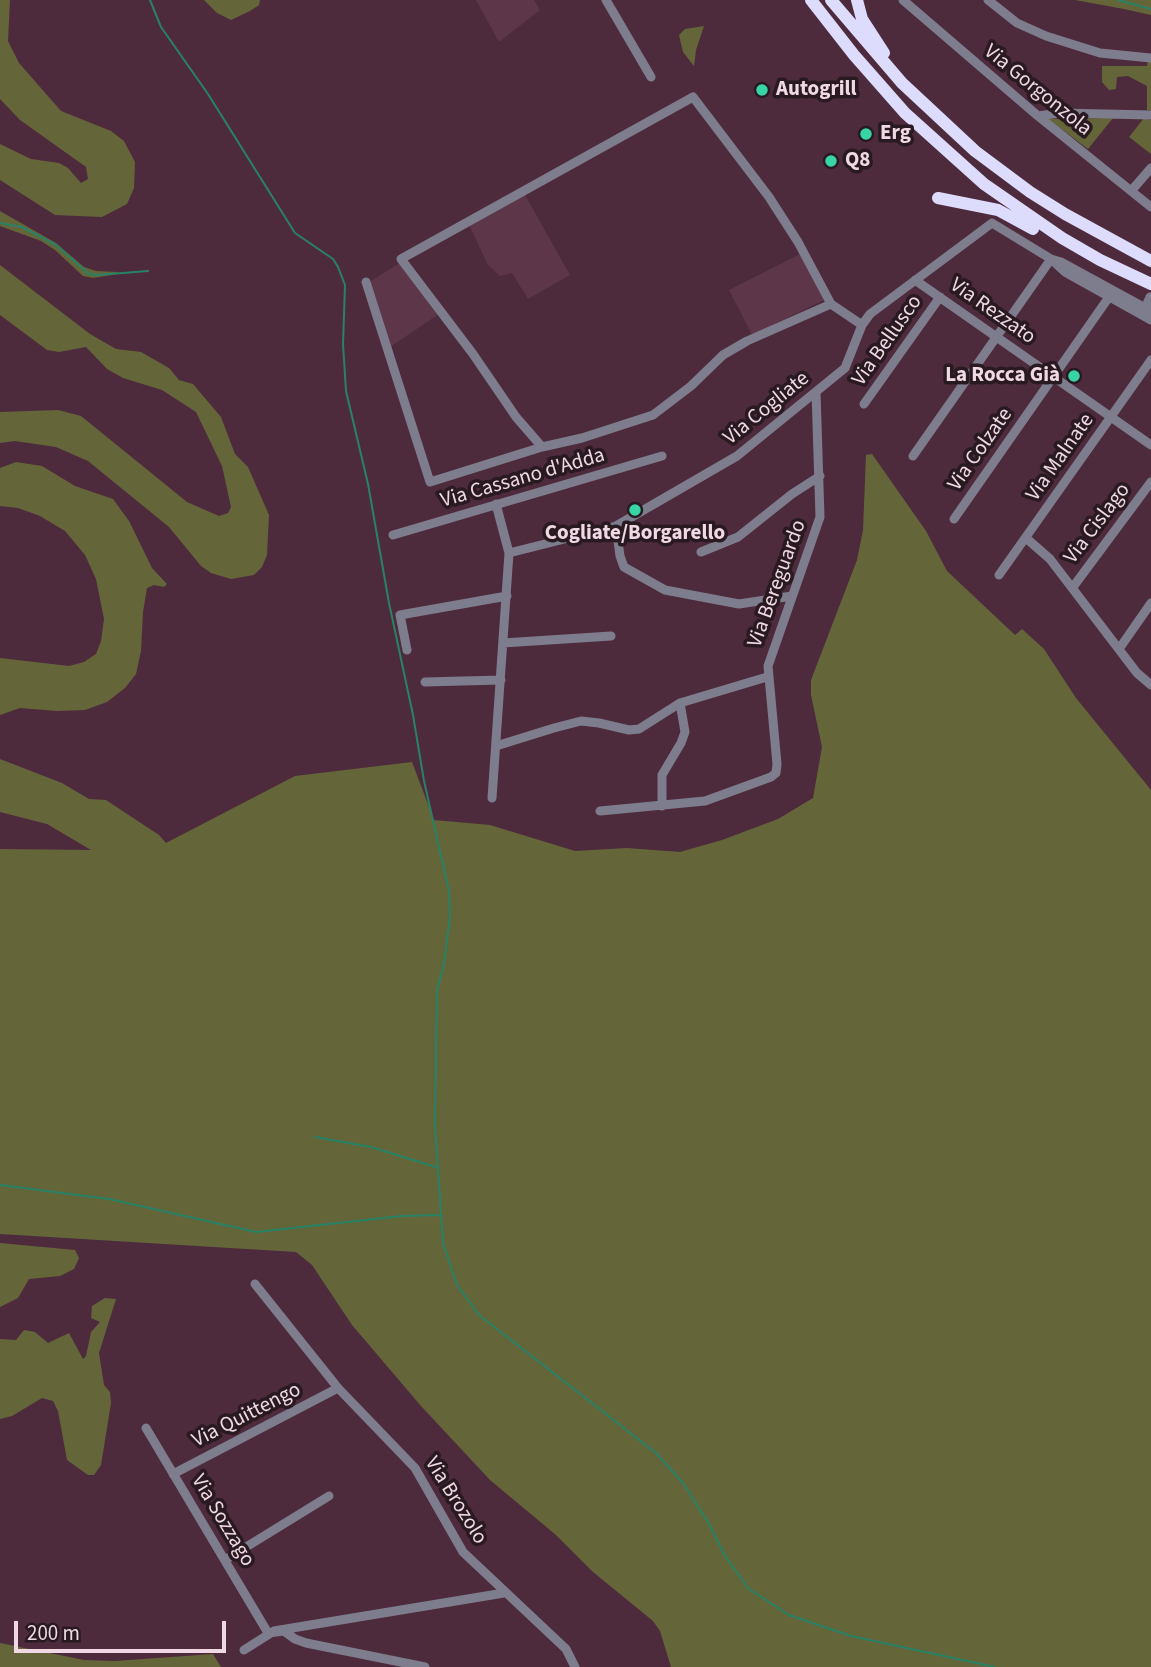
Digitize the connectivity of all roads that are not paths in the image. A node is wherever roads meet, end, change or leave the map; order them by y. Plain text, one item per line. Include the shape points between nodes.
1 (606, 0) edge
2 (811, 0) edge
3 (831, 0) edge
4 (857, 0) edge
5 (903, 0) edge
6 (988, 0) edge
7 (1151, 58) edge
8 (651, 77) dead end
9 (902, 83) junction
10 (1151, 115) edge
11 (1038, 116) junction
12 (1151, 168) edge
13 (1132, 190) junction
14 (938, 198) dead end
15 (1151, 208) edge
16 (1051, 259) junction
17 (1100, 260) junction
18 (1151, 261) edge
19 (915, 280) junction
20 (366, 282) dead end
21 (1151, 291) edge
22 (940, 297) junction
23 (1110, 297) junction
24 (831, 304) junction
25 (1148, 309) edge
26 (1151, 320) edge
27 (862, 325) junction
28 (996, 337) junction
29 (1151, 360) edge
30 (1054, 377) junction
31 (817, 392) junction
32 (864, 404) dead end
33 (1111, 417) junction
34 (1151, 445) edge
35 (542, 447) junction
36 (913, 456) dead end
37 (662, 457) dead end
38 (820, 476) junction
39 (1151, 482) edge
40 (496, 505) junction
41 (954, 519) dead end
42 (616, 526) junction
43 (393, 534) dead end
44 (1026, 538) junction
45 (701, 552) dead end
46 (509, 553) junction
47 (999, 575) dead end
48 (1073, 587) junction
49 (507, 596) junction
50 (792, 596) junction
51 (1151, 603) edge
52 (611, 636) dead end
53 (503, 643) junction
54 (1119, 649) junction
55 (407, 650) dead end
56 (767, 677) junction
57 (500, 680) junction
58 (425, 682) dead end
59 (1151, 685) edge
60 (680, 703) junction
61 (496, 746) junction
62 (492, 798) dead end
63 (663, 806) junction
64 (600, 811) dead end
65 (255, 1284) dead end
66 (338, 1388) junction
67 (146, 1428) dead end
68 (173, 1474) junction
69 (329, 1496) dead end
70 (225, 1560) junction
71 (504, 1593) junction
72 (268, 1633) junction
73 (244, 1650) dead end
74 (425, 1667) edge
75 (575, 1667) edge

1 - 8 street
2 - 17 highway via 871,75 940,147 1015,207
3 - 9 highway
4 - 9 highway via 862,19
5 - 11 street, Via Gorgonzola
6 - 7 street via 1017,23 1046,36 1108,54
9 - 18 highway via 953,133 1030,192
10 - 11 street
11 - 13 street, Via Gorgonzola
12 - 13 street
13 - 15 street, Via Gorgonzola
14 - 17 highway via 998,210 1069,250
16 - 19 street, Via Cogliate via 991,223
16 - 23 street
16 - 25 street
16 - 28 street
17 - 21 highway
19 - 22 street, Via Rezzato
19 - 27 street, Via Cogliate
20 - 35 street via 429,482
21 - 25 street
22 - 28 street, Via Rezzato
22 - 32 street, Via Bellusco
23 - 26 street
23 - 30 street, Via Colzate
24 - 27 street
24 - 35 street via 723,355 653,415
24 - 35 street via 769,197 693,97 401,259
27 - 31 street, Via Cogliate via 847,366
28 - 30 street, Via Rezzato
28 - 36 street
29 - 33 street, Via Malnate
30 - 33 street, Via Rezzato
30 - 41 street, Via Colzate
31 - 38 street, Via Bereguardo
31 - 42 street, Via Cogliate via 730,461
33 - 34 street, Via Rezzato
33 - 44 street, Via Malnate
37 - 40 street, Via Cassano d'Adda
38 - 45 street via 738,537
38 - 50 street, Via Bereguardo via 818,523
39 - 48 street, Via Cislago
40 - 43 street, Via Cassano d'Adda
40 - 46 street
42 - 46 street, Via Cogliate
42 - 50 street via 625,566 665,590 739,604
44 - 47 street, Via Malnate
44 - 48 street via 1051,559
46 - 49 street
48 - 54 street
49 - 53 street
49 - 55 street via 400,615
50 - 56 street, Via Bereguardo via 769,657
51 - 54 street
52 - 53 street
53 - 57 street
54 - 59 street
56 - 60 street
56 - 63 street, Via Bereguardo via 776,772 715,798
57 - 58 street
57 - 61 street
60 - 61 street via 636,730 581,722
60 - 63 street via 684,735 662,775
61 - 62 street
63 - 64 street, Via Bereguardo
65 - 66 street, Via Brozolo
66 - 68 street, Via Quittengo
66 - 71 street, Via Brozolo via 415,1468 463,1552
67 - 68 street, Via Sozzago
68 - 70 street, Via Sozzago
69 - 70 street
70 - 72 street, Via Sozzago
71 - 72 street
71 - 75 street, Via Brozolo via 566,1650
72 - 73 street
72 - 74 street via 284,1631 306,1643

